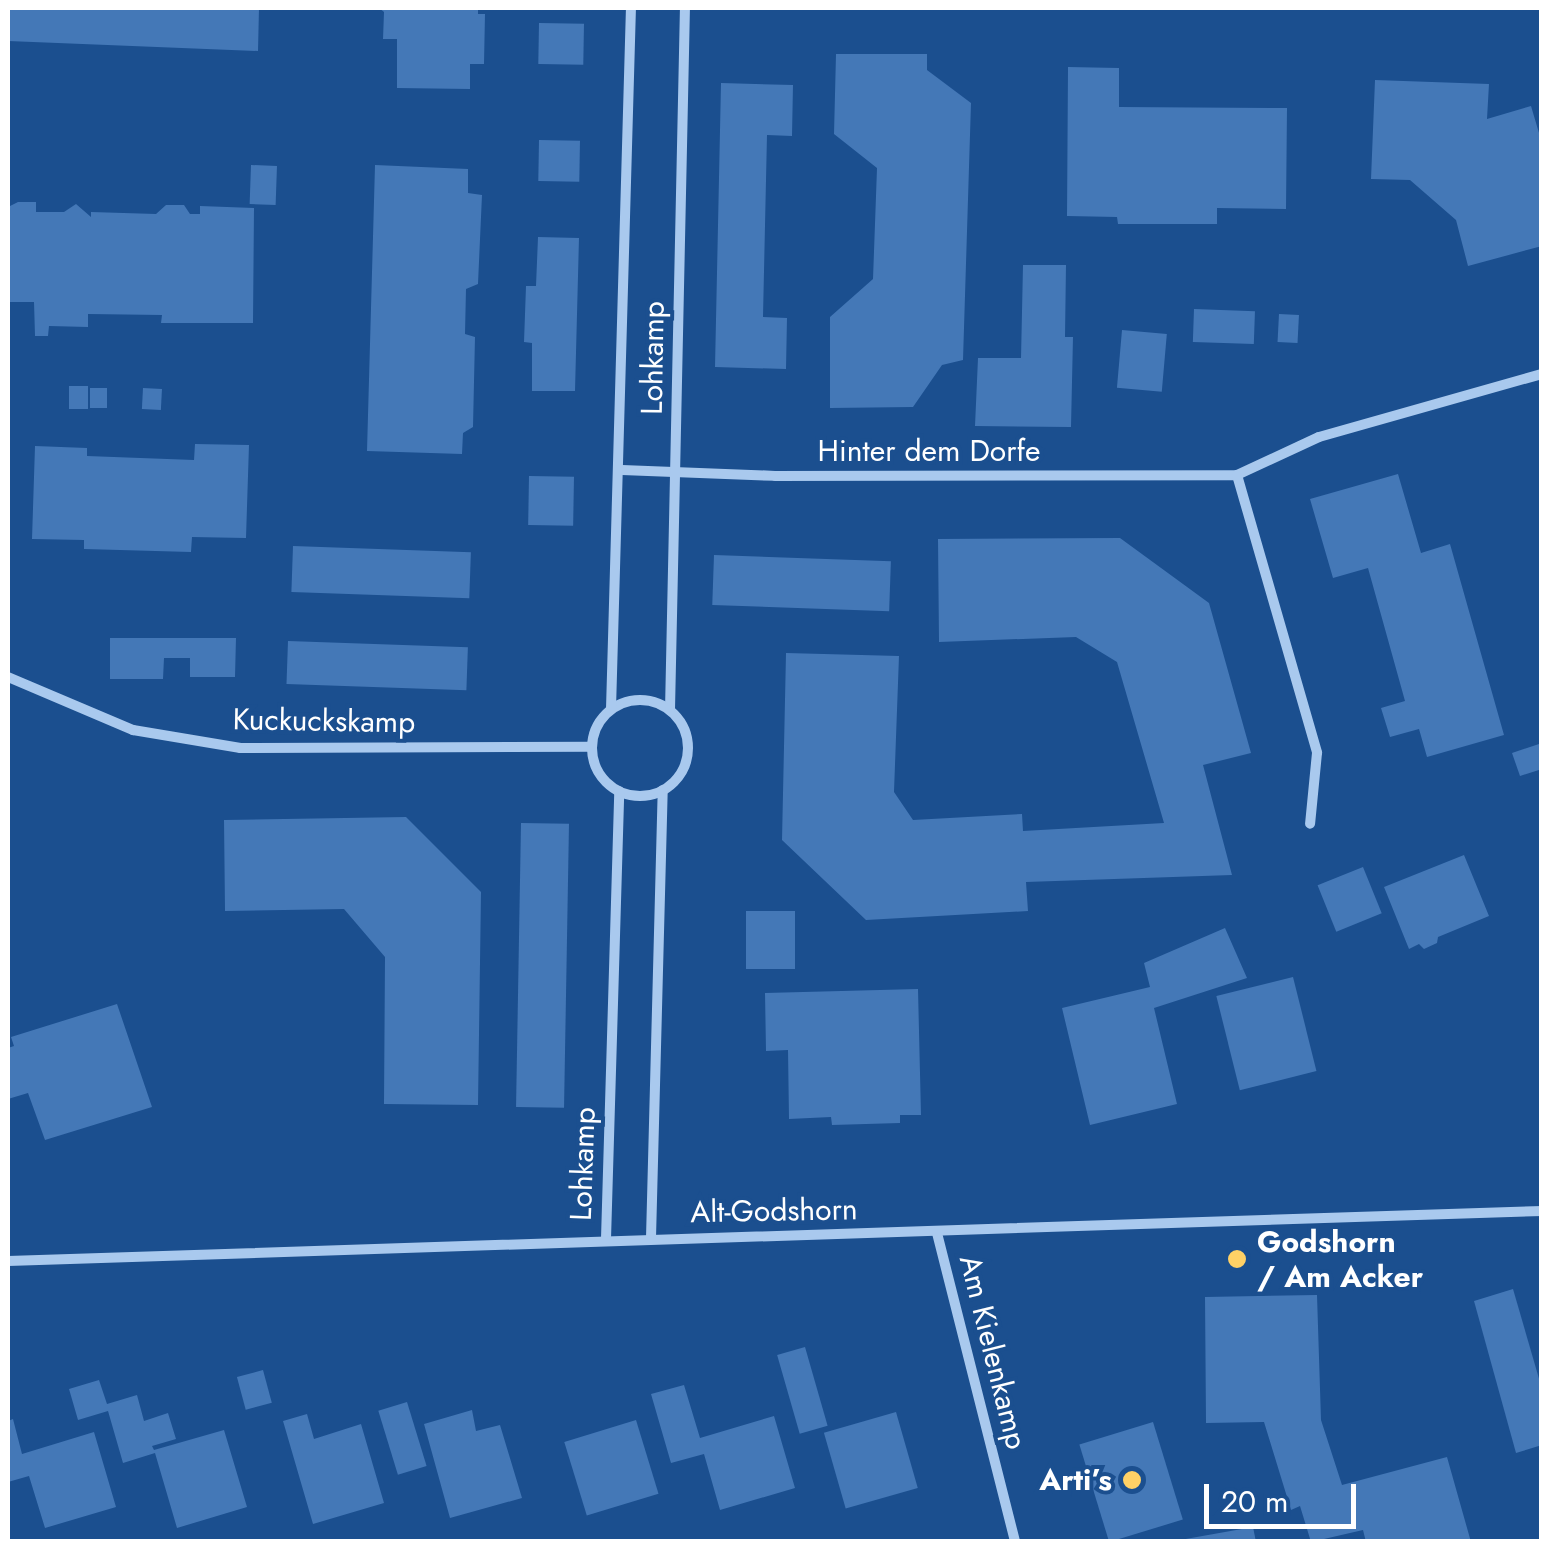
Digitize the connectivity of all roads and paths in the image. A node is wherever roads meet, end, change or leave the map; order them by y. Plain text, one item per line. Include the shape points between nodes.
1 (632, 8) edge
2 (685, 8) edge
3 (1542, 374) edge
4 (622, 470) junction
5 (675, 474) junction
6 (1237, 475) junction
7 (8, 678) edge
8 (612, 709) junction
9 (670, 710) junction
10 (592, 748) junction
11 (663, 790) junction
12 (619, 791) junction
13 (1310, 824) dead end
14 (1542, 1212) edge
15 (938, 1232) junction
16 (651, 1238) junction
17 (606, 1239) junction
18 (8, 1261) edge
19 (1015, 1542) edge

1 - 4 street, Lohkamp
2 - 5 street, Lohkamp
3 - 6 street, Hinter dem Dorfe via 1319,438
4 - 5 street, Hinter dem Dorfe
4 - 8 street, Lohkamp
5 - 6 street, Hinter dem Dorfe
5 - 9 street, Lohkamp
6 - 13 street via 1317,753
7 - 10 street, Kuckuckskamp via 133,730 240,748
8 - 9 street via 640,701
8 - 10 street, Lohkamp
9 - 11 street, Lohkamp via 688,750 678,777
10 - 12 street via 600,774
11 - 12 street via 638,796
11 - 16 street, Lohkamp
12 - 17 street, Lohkamp
14 - 15 street, Alt-Godshorn
15 - 16 street, Alt-Godshorn
15 - 19 street, Am Kielenkamp
16 - 17 street, Alt-Godshorn
17 - 18 street, Alt-Godshorn

